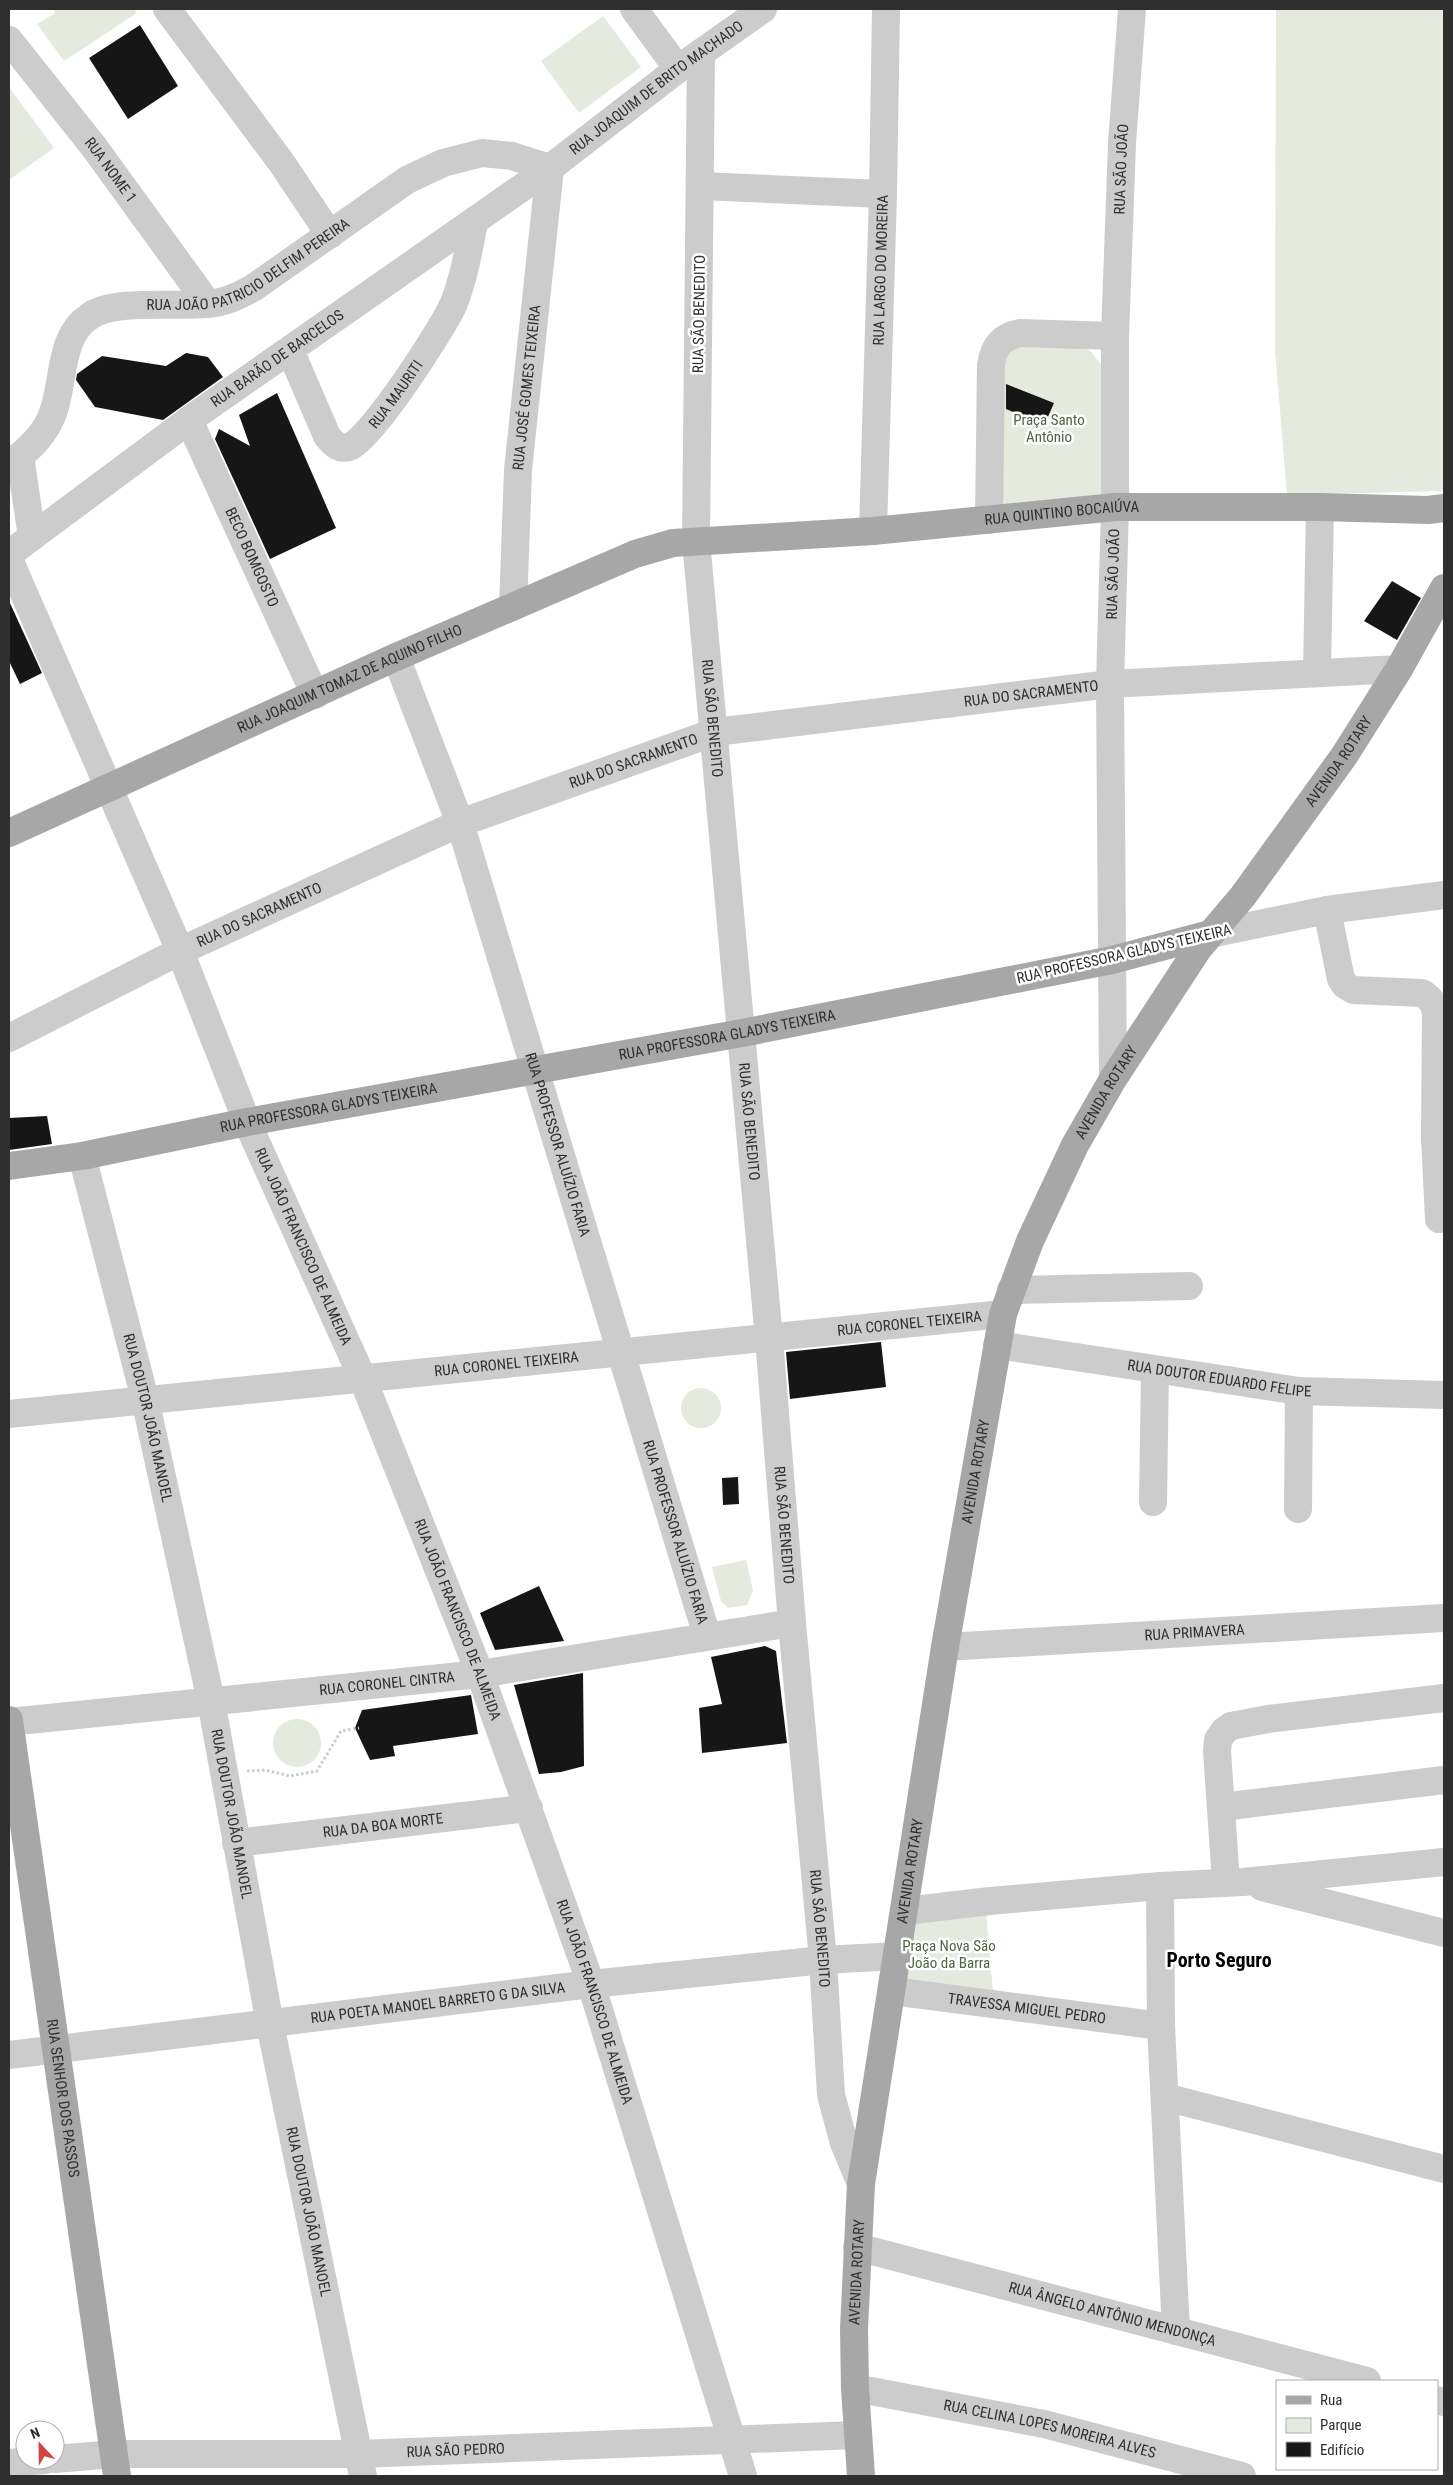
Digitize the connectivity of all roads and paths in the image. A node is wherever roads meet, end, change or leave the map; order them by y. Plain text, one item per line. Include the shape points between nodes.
1 (167, 9) edge
2 (634, 9) edge
3 (763, 9) edge
4 (886, 9) edge
5 (1132, 9) edge
6 (9, 40) edge
7 (701, 54) junction
8 (678, 69) junction
9 (550, 168) junction
10 (700, 186) junction
11 (884, 194) junction
12 (474, 222) junction
13 (330, 235) junction
14 (208, 304) junction
15 (1115, 336) junction
16 (290, 350) junction
17 (189, 420) junction
18 (14, 460) edge
19 (1114, 507) junction
20 (1320, 507) junction
21 (1439, 514) edge
22 (989, 520) junction
23 (874, 531) junction
24 (32, 537) junction
25 (696, 541) junction
26 (9, 554) edge
27 (9, 558) edge
28 (1444, 588) edge
29 (513, 607) junction
30 (396, 657) junction
31 (1398, 669) junction
32 (1317, 674) junction
33 (1110, 684) junction
34 (315, 696) junction
35 (715, 732) junction
36 (108, 788) junction
37 (460, 823) junction
38 (9, 833) edge
39 (1444, 895) edge
40 (1327, 910) junction
41 (1210, 934) junction
42 (180, 951) junction
43 (1112, 960) junction
44 (742, 1033) junction
45 (9, 1038) edge
46 (534, 1069) junction
47 (1112, 1079) junction
48 (247, 1122) junction
49 (82, 1156) junction
50 (9, 1166) edge
51 (1439, 1219) dead end
52 (1189, 1286) dead end
53 (1007, 1302) junction
54 (769, 1339) junction
55 (997, 1345) junction
56 (620, 1352) junction
57 (1155, 1370) junction
58 (362, 1377) junction
59 (1299, 1391) junction
60 (1444, 1395) edge
61 (145, 1400) junction
62 (9, 1414) edge
63 (1153, 1502) dead end
64 (1298, 1509) dead end
65 (1444, 1618) edge
66 (792, 1623) junction
67 (707, 1636) junction
68 (945, 1647) junction
69 (480, 1674) junction
70 (1444, 1698) edge
71 (211, 1701) junction
72 (9, 1722) edge
73 (359, 1728) dead end
74 (224, 1774) junction
75 (1444, 1780) edge
76 (1222, 1807) junction
77 (530, 1808) junction
78 (236, 1844) junction
79 (1444, 1862) edge
80 (1235, 1882) junction
81 (1160, 1886) junction
82 (905, 1911) junction
83 (1444, 1934) edge
84 (898, 1956) junction
85 (823, 1960) junction
86 (591, 1984) junction
87 (892, 1991) junction
88 (270, 2024) junction
89 (1161, 2026) junction
90 (56, 2050) junction
91 (9, 2055) edge
92 (1165, 2097) junction
93 (1444, 2169) edge
94 (861, 2184) junction
95 (856, 2246) junction
96 (1176, 2331) junction
97 (1363, 2380) edge
98 (855, 2388) junction
99 (858, 2435) junction
100 (732, 2441) junction
101 (65, 2460) edge
102 (115, 2465) edge
103 (361, 2465) edge
104 (743, 2476) edge
105 (861, 2476) edge
106 (1242, 2476) edge

1 - 13 street via 281,162
2 - 8 street
3 - 7 street, RUA JOAQUIM DE BRITO MACHADO
4 - 11 street, RUA LARGO DO MOREIRA
5 - 15 street, RUA SÃO JOÃO via 1122,142
6 - 14 street, RUA NOME 1 via 94,147
7 - 8 street, RUA JOAQUIM DE BRITO MACHADO
7 - 10 street, RUA SÃO BENEDITO
8 - 9 street, RUA JOAQUIM DE BRITO MACHADO
9 - 12 street, RUA BARÃO DE BARCELOS
9 - 13 street, RUA JOÃO PATRICIO DELFIM PEREIRA via 512,156 482,153 443,163 406,180
9 - 29 street, RUA JOSÉ GOMES TEIXEIRA via 518,470
10 - 11 street
10 - 25 street, RUA SÃO BENEDITO
11 - 23 street, RUA LARGO DO MOREIRA
12 - 16 street, RUA BARÃO DE BARCELOS
12 - 16 street, RUA MAURITI via 454,302 441,330 358,443 342,448 327,436
13 - 14 street, RUA JOÃO PATRICIO DELFIM PEREIRA via 253,288 230,300
14 - 18 street, RUA JOÃO PATRICIO DELFIM PEREIRA via 112,307 91,315 76,328 69,341 51,418 40,437
15 - 19 street, RUA SÃO JOÃO
15 - 22 street via 1020,333 1000,341 991,365
16 - 17 street, RUA BARÃO DE BARCELOS
17 - 24 street, RUA BARÃO DE BARCELOS
17 - 34 street, BECO BOMGOSTO
18 - 24 street, RUA JOÃO PATRICIO DELFIM PEREIRA
19 - 20 main road, RUA QUINTINO BOCAIÚVA
19 - 22 main road, RUA QUINTINO BOCAIÚVA
19 - 33 street, RUA SÃO JOÃO
20 - 21 main road, RUA QUINTINO BOCAIÚVA
20 - 32 street
22 - 23 main road, RUA QUINTINO BOCAIÚVA
23 - 25 main road, RUA QUINTINO BOCAIÚVA
24 - 26 street, RUA BARÃO DE BARCELOS
25 - 29 main road, RUA JOAQUIM TOMAZ DE AQUINO FILHO via 673,543 635,554
25 - 35 street, RUA SÃO BENEDITO
27 - 36 street, RUA JOÃO FRANCISCO DE ALMEIDA
28 - 31 main road, AVENIDA ROTARY
29 - 30 main road, RUA JOAQUIM TOMAZ DE AQUINO FILHO
30 - 34 main road, RUA JOAQUIM TOMAZ DE AQUINO FILHO
30 - 37 street, RUA PROFESSOR ALUÍZIO FARIA
31 - 32 street, RUA DO SACRAMENTO
31 - 41 main road, AVENIDA ROTARY via 1344,756 1243,896
32 - 33 street, RUA DO SACRAMENTO
33 - 35 street, RUA DO SACRAMENTO
33 - 43 street, RUA SÃO JOÃO
34 - 36 main road, RUA JOAQUIM TOMAZ DE AQUINO FILHO
35 - 37 street, RUA DO SACRAMENTO
35 - 44 street, RUA SÃO BENEDITO
36 - 38 main road, RUA JOAQUIM TOMAZ DE AQUINO FILHO
36 - 42 street, RUA JOÃO FRANCISCO DE ALMEIDA
37 - 42 street, RUA DO SACRAMENTO
37 - 46 street, RUA PROFESSOR ALUÍZIO FARIA
39 - 40 street, RUA PROFESSORA GLADYS TEIXEIRA
40 - 41 street, RUA PROFESSORA GLADYS TEIXEIRA
40 - 51 street via 1338,970 1345,985 1353,990 1422,993 1434,1005
41 - 43 main road, RUA PROFESSORA GLADYS TEIXEIRA
41 - 47 main road, AVENIDA ROTARY
42 - 45 street, RUA DO SACRAMENTO
42 - 48 street, RUA JOÃO FRANCISCO DE ALMEIDA
43 - 44 main road, RUA PROFESSORA GLADYS TEIXEIRA
43 - 47 street, RUA SÃO JOÃO
44 - 46 main road, RUA PROFESSORA GLADYS TEIXEIRA
44 - 54 street, RUA SÃO BENEDITO
46 - 48 main road, RUA PROFESSORA GLADYS TEIXEIRA
46 - 56 street, RUA PROFESSOR ALUÍZIO FARIA
47 - 53 main road, AVENIDA ROTARY via 1075,1145 1030,1241
48 - 49 main road, RUA PROFESSORA GLADYS TEIXEIRA
48 - 58 street, RUA JOÃO FRANCISCO DE ALMEIDA
49 - 50 main road, RUA PROFESSORA GLADYS TEIXEIRA
49 - 61 street, RUA DOUTOR JOÃO MANOEL
52 - 53 street, RUA CORONEL TEIXEIRA
53 - 54 street, RUA CORONEL TEIXEIRA
53 - 55 main road, AVENIDA ROTARY
54 - 56 street, RUA CORONEL TEIXEIRA
54 - 66 street, RUA SÃO BENEDITO
55 - 57 street, RUA DOUTOR EDUARDO FELIPE
55 - 68 main road, AVENIDA ROTARY
56 - 58 street, RUA CORONEL TEIXEIRA
56 - 67 street, RUA PROFESSOR ALUÍZIO FARIA
57 - 59 street, RUA DOUTOR EDUARDO FELIPE
57 - 63 street
58 - 61 street, RUA CORONEL TEIXEIRA
58 - 69 street, RUA JOÃO FRANCISCO DE ALMEIDA
59 - 60 street, RUA DOUTOR EDUARDO FELIPE
59 - 64 street
61 - 62 street, RUA CORONEL TEIXEIRA
61 - 71 street, RUA DOUTOR JOÃO MANOEL
65 - 68 street, RUA PRIMAVERA
66 - 67 street, RUA CORONEL CINTRA
66 - 85 street, RUA SÃO BENEDITO
67 - 69 street, RUA CORONEL CINTRA
68 - 82 main road, AVENIDA ROTARY
69 - 71 street, RUA CORONEL CINTRA
69 - 77 street, RUA JOÃO FRANCISCO DE ALMEIDA
70 - 76 street via 1231,1726 1218,1740
71 - 72 street, RUA CORONEL CINTRA
71 - 74 street, RUA DOUTOR JOÃO MANOEL
72 - 90 main road, RUA SENHOR DOS PASSOS
73 - 74 path via 341,1731 317,1771 290,1776 265,1770
74 - 78 street, RUA DOUTOR JOÃO MANOEL
75 - 76 street
76 - 80 street
77 - 78 street, RUA DA BOA MORTE
77 - 86 street, RUA JOÃO FRANCISCO DE ALMEIDA
78 - 88 street, RUA DOUTOR JOÃO MANOEL
79 - 80 street
80 - 81 street
80 - 83 street
81 - 82 street
81 - 89 street
82 - 84 main road, AVENIDA ROTARY
84 - 85 street, RUA POETA MANOEL BARRETO G DA SILVA
84 - 87 main road, AVENIDA ROTARY
85 - 86 street, RUA POETA MANOEL BARRETO G DA SILVA
85 - 94 street, RUA SÃO BENEDITO via 831,2095 844,2143
86 - 88 street, RUA POETA MANOEL BARRETO G DA SILVA
86 - 100 street, RUA JOÃO FRANCISCO DE ALMEIDA
87 - 89 street, TRAVESSA MIGUEL PEDRO
87 - 94 main road, AVENIDA ROTARY
88 - 90 street, RUA POETA MANOEL BARRETO G DA SILVA
88 - 103 street, RUA DOUTOR JOÃO MANOEL
89 - 92 street
90 - 91 street, RUA POETA MANOEL BARRETO G DA SILVA
90 - 102 main road, RUA SENHOR DOS PASSOS
92 - 93 street
92 - 96 street
94 - 95 main road, AVENIDA ROTARY
95 - 96 street, RUA ÂNGELO ANTÔNIO MENDONÇA
95 - 98 main road, AVENIDA ROTARY
96 - 97 street, RUA ÂNGELO ANTÔNIO MENDONÇA
98 - 99 main road, AVENIDA ROTARY
98 - 106 street, RUA CELINA LOPES MOREIRA ALVES via 1044,2424
99 - 100 street, RUA SÃO PEDRO
99 - 105 main road, AVENIDA ROTARY
100 - 103 street, RUA SÃO PEDRO
100 - 104 street, RUA JOÃO FRANCISCO DE ALMEIDA
101 - 102 street, RUA SÃO PEDRO
102 - 103 street, RUA SÃO PEDRO

